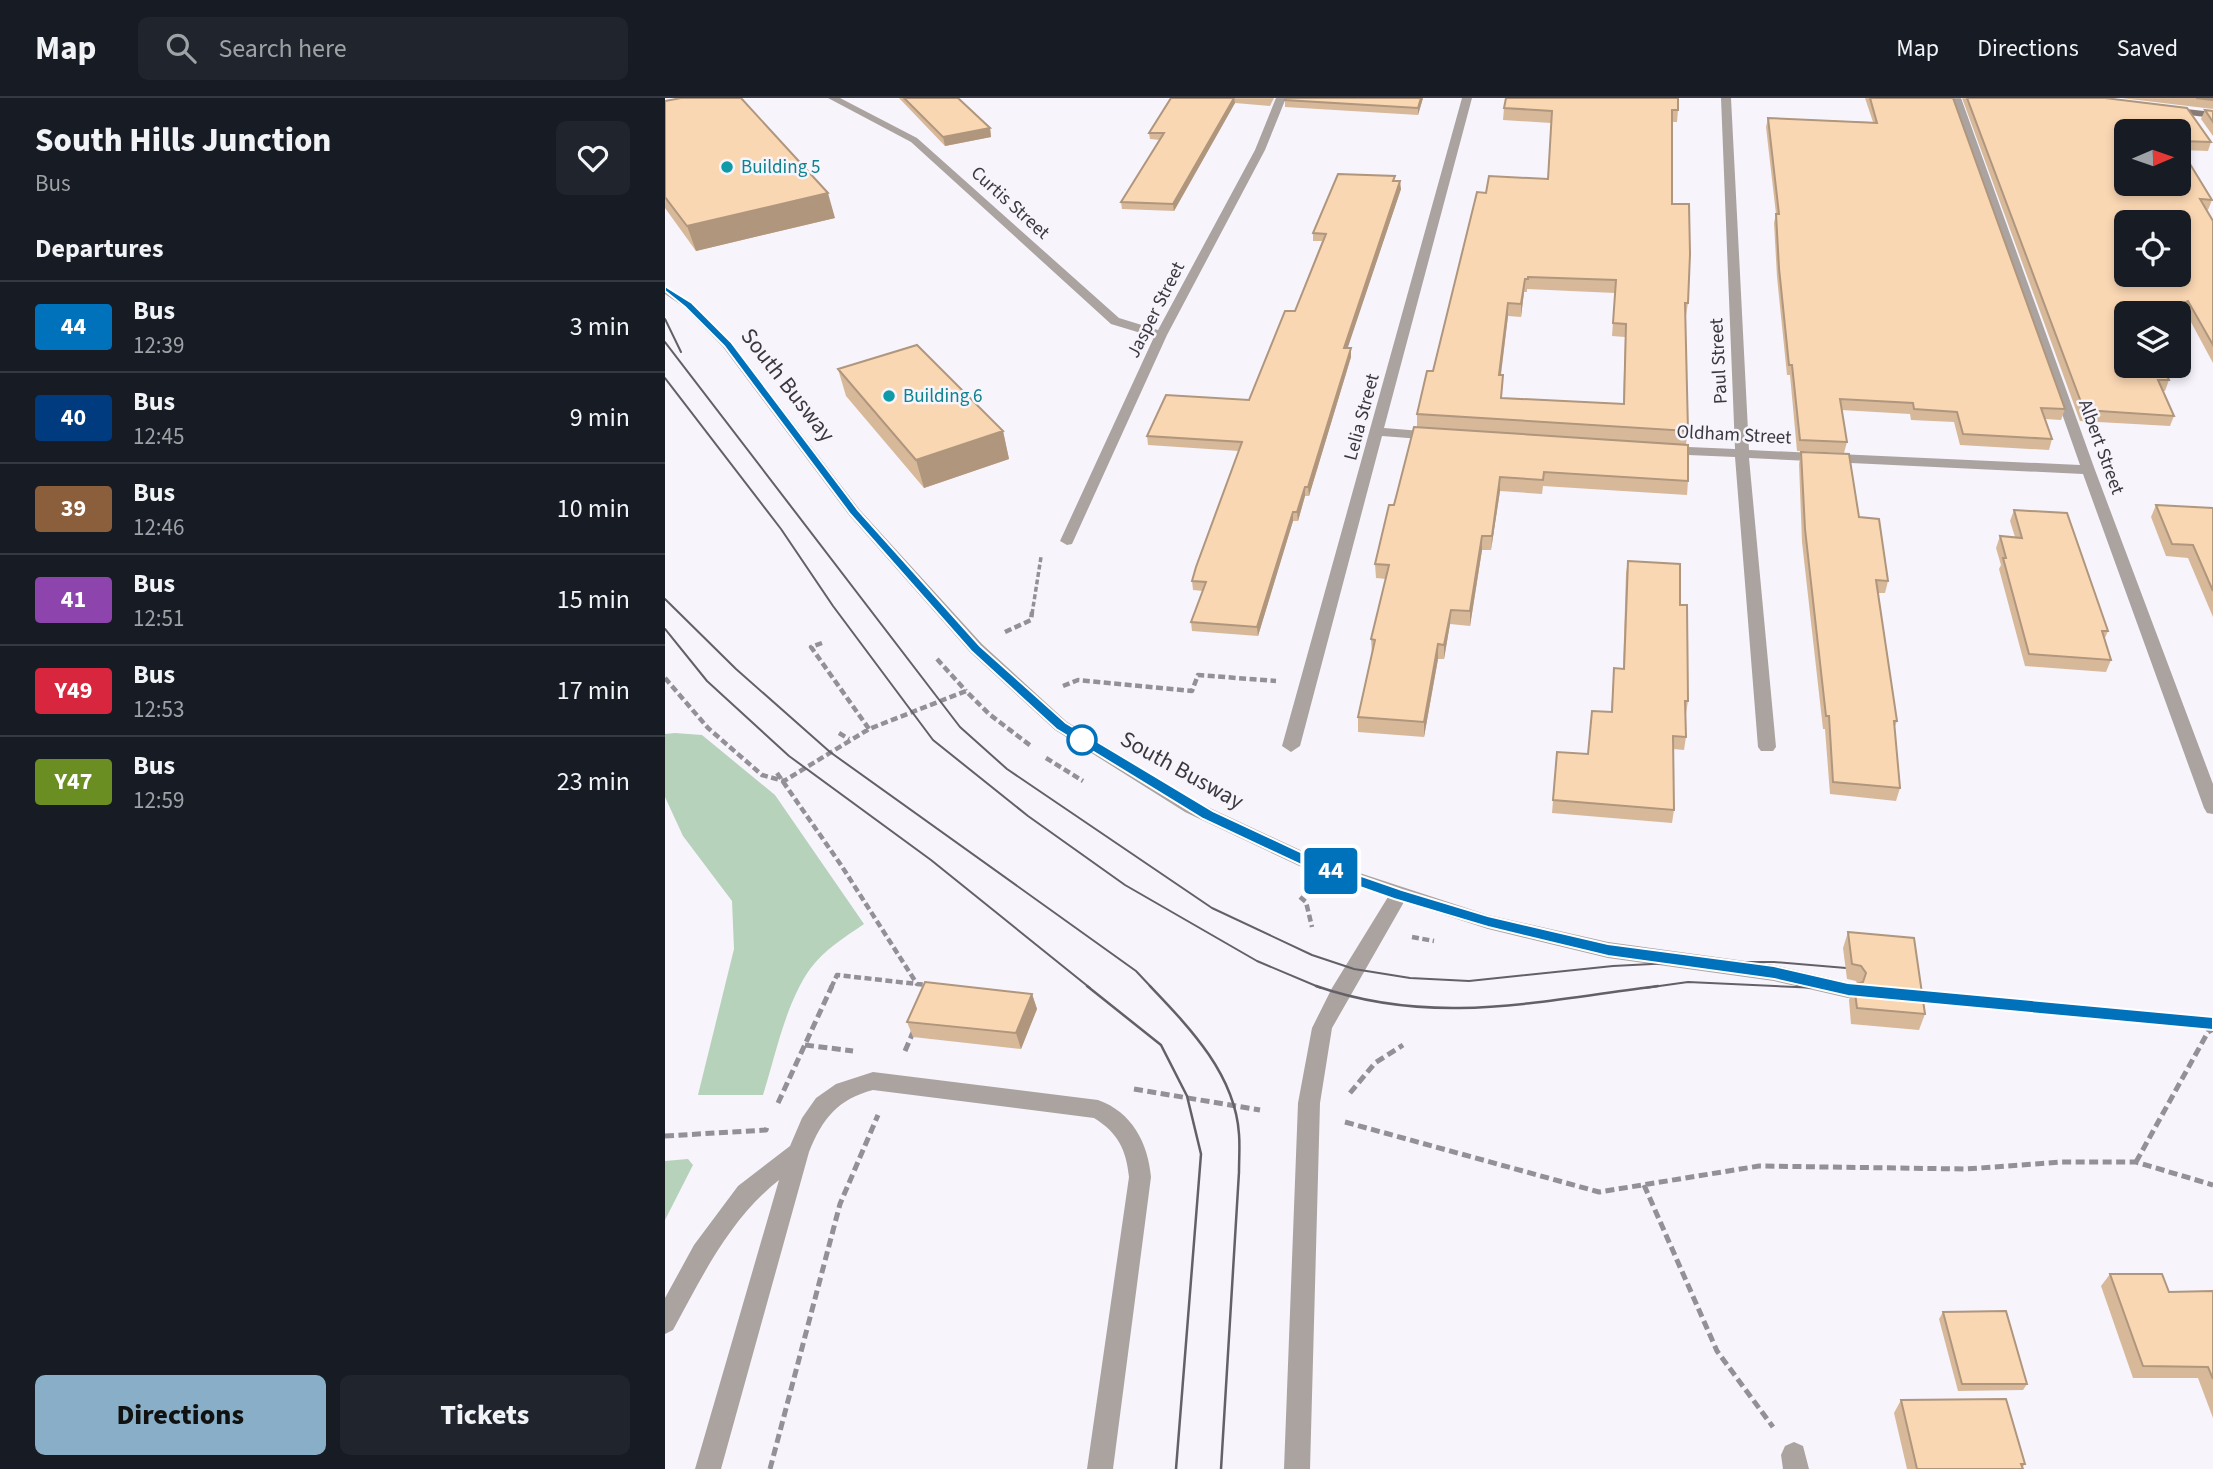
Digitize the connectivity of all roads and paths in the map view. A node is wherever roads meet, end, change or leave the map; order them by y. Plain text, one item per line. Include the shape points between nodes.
1 (833, 98) edge
2 (1281, 98) edge
3 (1467, 98) edge
4 (1726, 98) edge
5 (1956, 98) edge
6 (2151, 107) edge
7 (2189, 112) junction
8 (2213, 115) edge
9 (2200, 129) edge
10 (665, 289) edge
11 (1161, 335) junction
12 (1378, 432) junction
13 (1445, 436) edge
14 (1648, 449) edge
15 (1742, 455) junction
16 (2088, 470) junction
17 (1067, 541) dead end
18 (822, 643) dead end
19 (937, 659) dead end
20 (665, 678) edge
21 (1308, 684) junction
22 (1059, 688) dead end
23 (966, 691) junction
24 (989, 714) dead end
25 (869, 729) junction
26 (839, 733) dead end
27 (849, 740) junction
28 (1291, 746) dead end
29 (1767, 747) dead end
30 (777, 773) dead end
31 (784, 781) junction
32 (2213, 808) edge
33 (1399, 895) junction
34 (917, 984) junction
35 (934, 986) edge
36 (1848, 990) dead end
37 (918, 1021) edge
38 (2213, 1030) edge
39 (916, 1058) dead end
40 (892, 1082) junction
41 (1128, 1088) dead end
42 (777, 1105) dead end
43 (1260, 1110) dead end
44 (772, 1118) dead end
45 (1338, 1120) dead end
46 (665, 1136) edge
47 (798, 1152) junction
48 (2136, 1161) junction
49 (1644, 1185) junction
50 (2213, 1185) edge
51 (665, 1322) edge
52 (1795, 1462) edge
53 (708, 1469) edge
54 (770, 1469) edge
55 (1101, 1469) edge
56 (1297, 1469) edge

1 - 11 street, Curtis Street via 914,140 1115,321
2 - 11 street, Jasper Street via 1260,150
3 - 12 street, Lelia Street
4 - 15 street, Paul Street
5 - 16 street, Albert Street
6 - 7 street
7 - 8 street
7 - 9 street
10 - 33 street, South Busway via 727,344 854,512 976,648 1061,726 1191,807 1319,867
11 - 17 street, Jasper Street
12 - 13 street
12 - 21 street, Lelia Street
14 - 15 street, Oldham Street
15 - 16 street, Oldham Street
15 - 29 street, Paul Street
16 - 32 street, Albert Street
18 - 25 path via 811,647
19 - 23 path
20 - 31 path via 708,728 762,775
21 - 22 path via 1198,675 1192,691 1078,680
21 - 28 street, Lelia Street
23 - 24 path
23 - 25 path
25 - 27 path
26 - 27 path
27 - 31 path
30 - 31 path
31 - 34 path
33 - 36 street, South Busway via 1608,950 1774,973
33 - 56 street via 1322,1028 1308,1103
34 - 35 path
34 - 42 path via 837,975
37 - 39 path via 903,1056
38 - 48 path
40 - 47 street via 873,1081 834,1094 810,1121
40 - 54 path via 840,1204
40 - 55 street via 1098,1109 1118,1121 1131,1138 1139,1156 1140,1177
41 - 43 path
44 - 46 path via 766,1130
45 - 49 path via 1599,1192
47 - 51 street via 746,1193 702,1253
47 - 53 street
48 - 49 path via 1966,1169 1759,1166
48 - 50 path
49 - 52 path via 1717,1351

